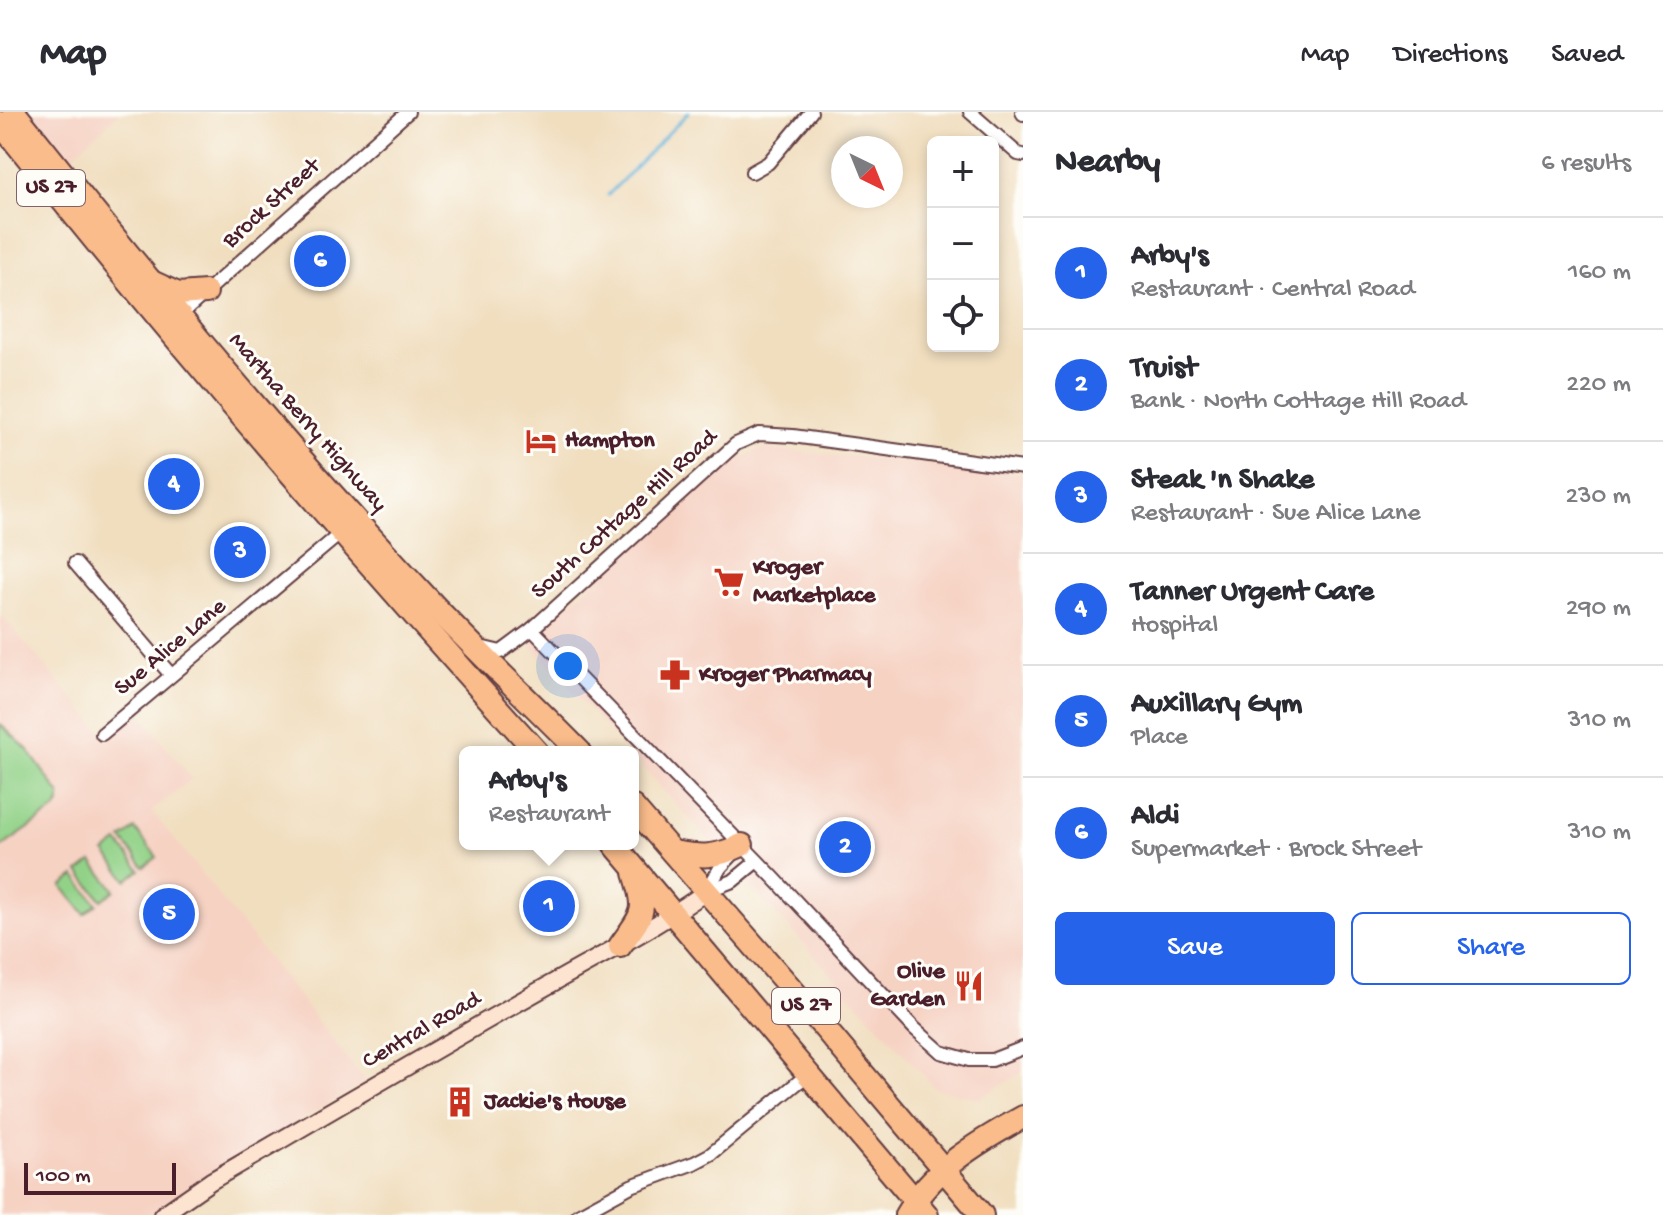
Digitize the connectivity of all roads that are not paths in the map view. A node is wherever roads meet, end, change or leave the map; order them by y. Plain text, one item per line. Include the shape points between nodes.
1 (14, 112) edge
2 (408, 112) edge
3 (811, 112) edge
4 (970, 112) edge
5 (0, 123) edge
6 (1023, 155) edge
7 (752, 172) dead end
8 (150, 280) junction
9 (206, 292) junction
10 (173, 322) junction
11 (203, 343) junction
12 (1023, 468) edge
13 (349, 528) junction
14 (75, 563) dead end
15 (532, 629) junction
16 (516, 643) junction
17 (472, 644) junction
18 (171, 675) junction
19 (512, 684) junction
20 (102, 734) dead end
21 (532, 746) edge
22 (574, 746) edge
23 (639, 814) edge
24 (619, 850) edge
25 (673, 852) junction
26 (749, 853) junction
27 (634, 868) junction
28 (707, 891) junction
29 (674, 915) junction
30 (620, 946) junction
31 (1023, 1048) edge
32 (807, 1075) junction
33 (1023, 1117) edge
34 (904, 1122) junction
35 (990, 1135) junction
36 (943, 1168) junction
37 (915, 1210) edge
38 (162, 1215) edge
39 (578, 1215) edge
40 (982, 1215) edge

1 - 8 highway, Martha Berry Highway / US 27
2 - 9 street, Brock Street
3 - 7 street via 768,163
4 - 6 street
5 - 10 highway, Martha Berry Highway / US 27
8 - 9 highway via 178,294
8 - 10 highway, Martha Berry Highway / US 27
9 - 10 street, Brock Street
9 - 11 highway via 198,317
10 - 11 highway, Martha Berry Highway / US 27
10 - 13 highway, Martha Berry Highway / US 27
11 - 13 highway, Martha Berry Highway / US 27
12 - 15 street, South Cottage Hill Road via 759,434 736,444
13 - 17 highway, Martha Berry Highway / US 27
13 - 18 street, Sue Alice Lane
13 - 21 highway, Martha Berry Highway / US 27
14 - 18 street
15 - 16 street
15 - 26 street, South Cottage Hill Road
16 - 17 street via 501,652
16 - 19 street via 507,658
17 - 19 highway, Martha Berry Highway / US 27
18 - 20 street, Sue Alice Lane
19 - 22 highway, Martha Berry Highway / US 27
23 - 25 highway, US 27
24 - 27 highway, US 27
25 - 26 highway via 701,857
25 - 28 highway, US 27
26 - 28 street, Central Road via 720,868
26 - 28 street, Central Road via 733,881
26 - 31 street, South Cottage Hill Road via 941,1052 992,1060
27 - 29 highway, US 27
27 - 30 highway via 644,906
28 - 29 street, Central Road
28 - 34 highway, US 27
29 - 30 street, Central Road
29 - 32 highway, US 27
30 - 38 street, Central Road via 236,1166
32 - 37 highway, US 27
32 - 39 street via 711,1154 631,1186
33 - 35 highway
34 - 35 highway via 944,1144
34 - 36 highway, US 27
35 - 36 highway
36 - 37 highway
36 - 40 highway, US 27

